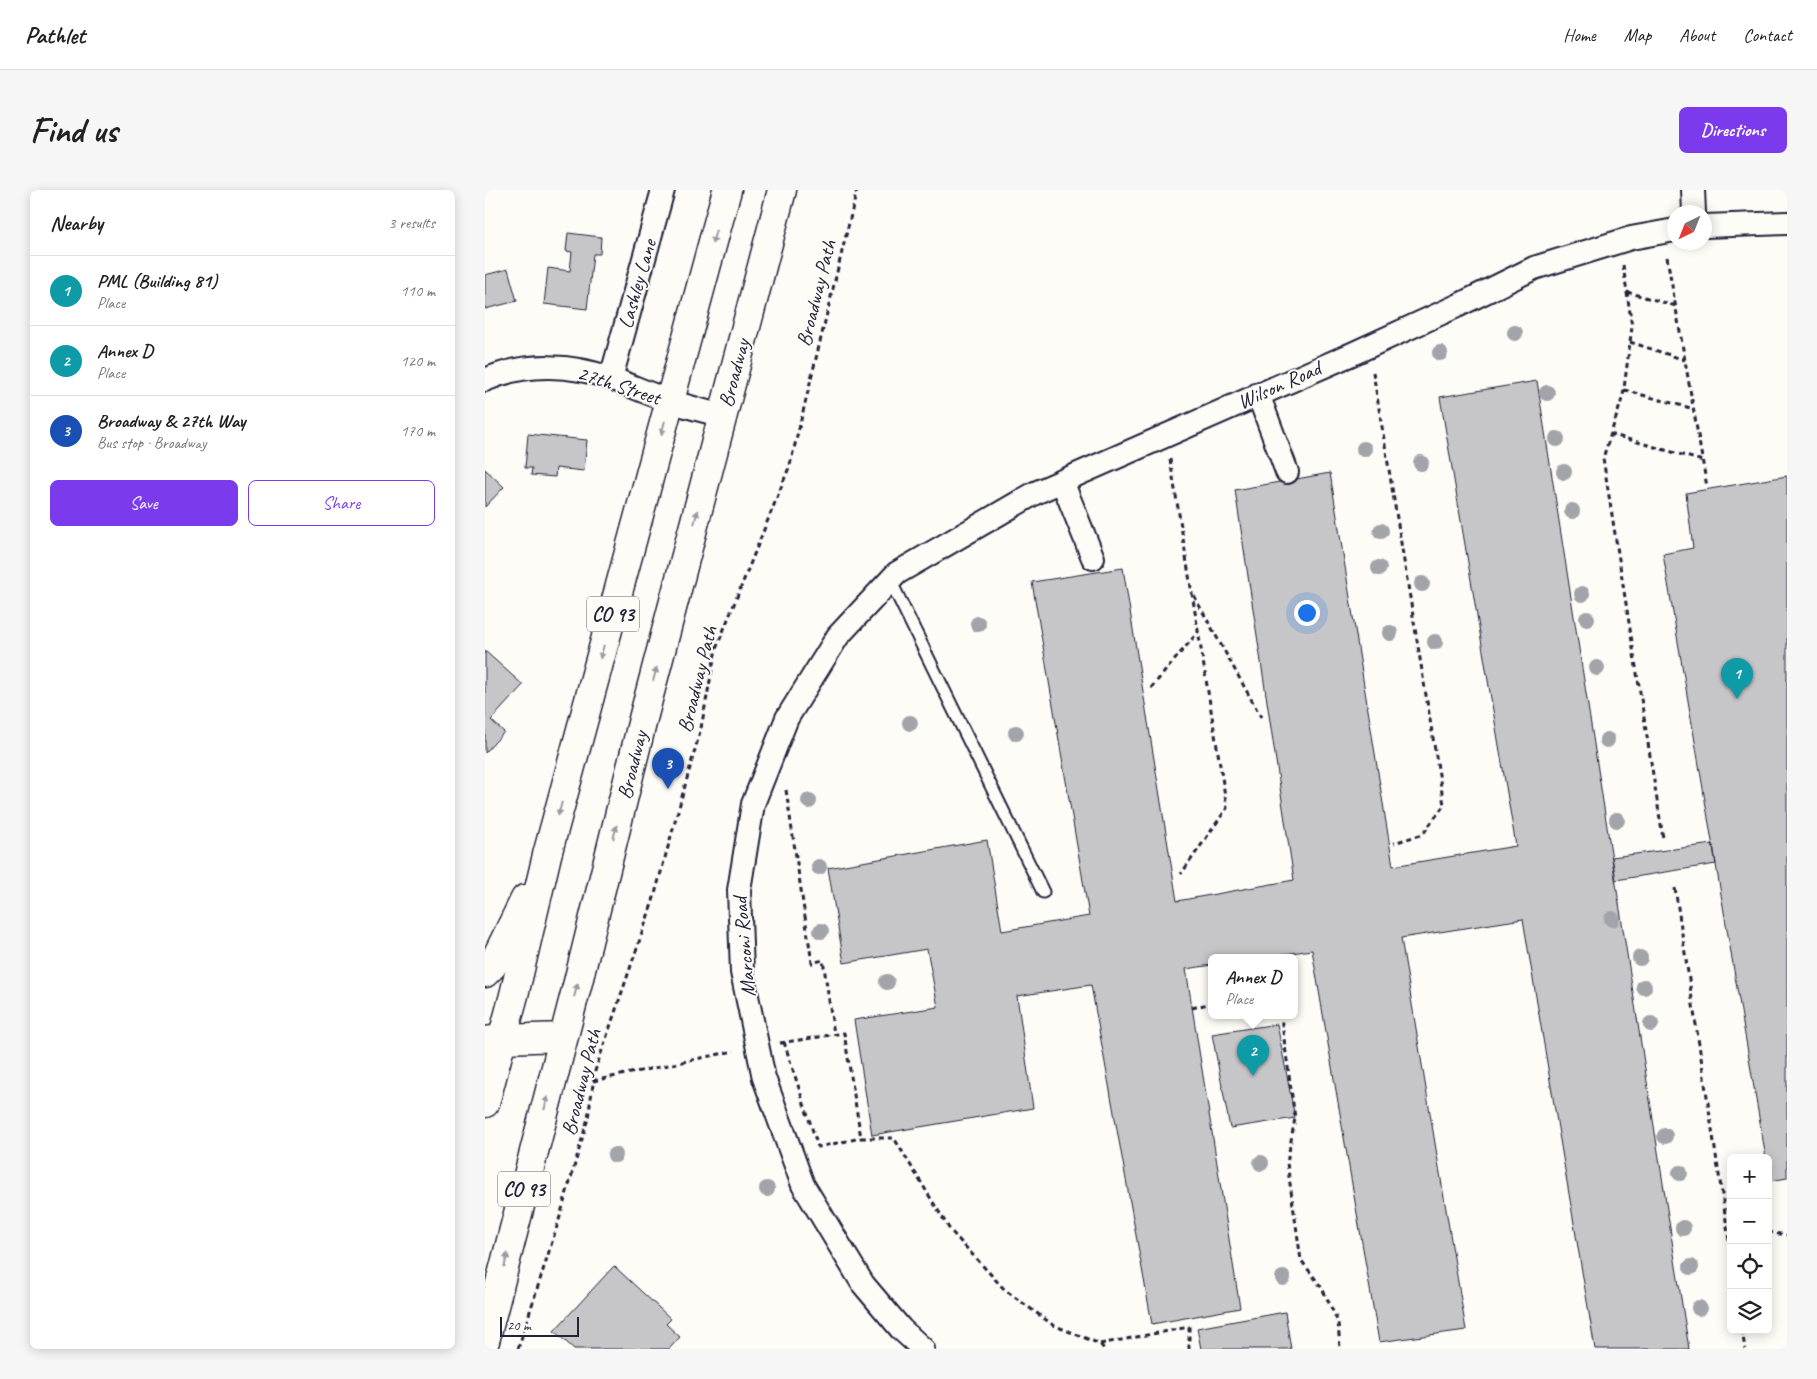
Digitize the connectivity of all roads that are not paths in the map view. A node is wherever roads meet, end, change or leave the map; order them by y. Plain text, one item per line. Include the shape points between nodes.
1 (663, 190) edge
2 (727, 190) edge
3 (782, 190) edge
4 (1693, 190) edge
5 (1693, 205) edge
6 (1787, 223) edge
7 (1712, 226) edge
8 (1667, 231) edge
9 (611, 378) junction
10 (485, 380) edge
11 (1258, 394) junction
12 (670, 401) junction
13 (723, 416) junction
14 (1287, 472) dead end
15 (1062, 481) junction
16 (1093, 558) dead end
17 (893, 576) junction
18 (547, 855) junction
19 (1043, 892) dead end
20 (485, 973) edge
21 (563, 1037) junction
22 (493, 1040) edge
23 (485, 1103) edge
24 (485, 1341) edge
25 (923, 1349) edge

1 - 9 street, Lashley Lane
2 -> 12 main road, CO 93
3 - 13 main road, Broadway / CO 93
4 - 5 street
6 - 7 street
8 - 11 street, Wilson Road via 1631,238 1535,268
9 - 10 street, 27th Street via 574,368 535,367 498,374
9 - 12 street, 27th Street
11 - 14 street
11 - 15 street, Wilson Road
12 - 13 street, 27th Street
12 -> 18 main road, CO 93
21 -> 13 main road, Broadway / CO 93
15 - 16 street
15 - 17 street, Wilson Road via 1035,493
17 - 19 lane
17 - 25 street, Marconi Road via 838,636 787,718 753,804 739,890 742,972 764,1078 803,1185 863,1284 901,1329
18 - 20 main road via 492,966
18 - 22 main road, CO 93
21 - 22 main road
24 -> 21 main road, Broadway / CO 93
22 - 23 main road, CO 93

